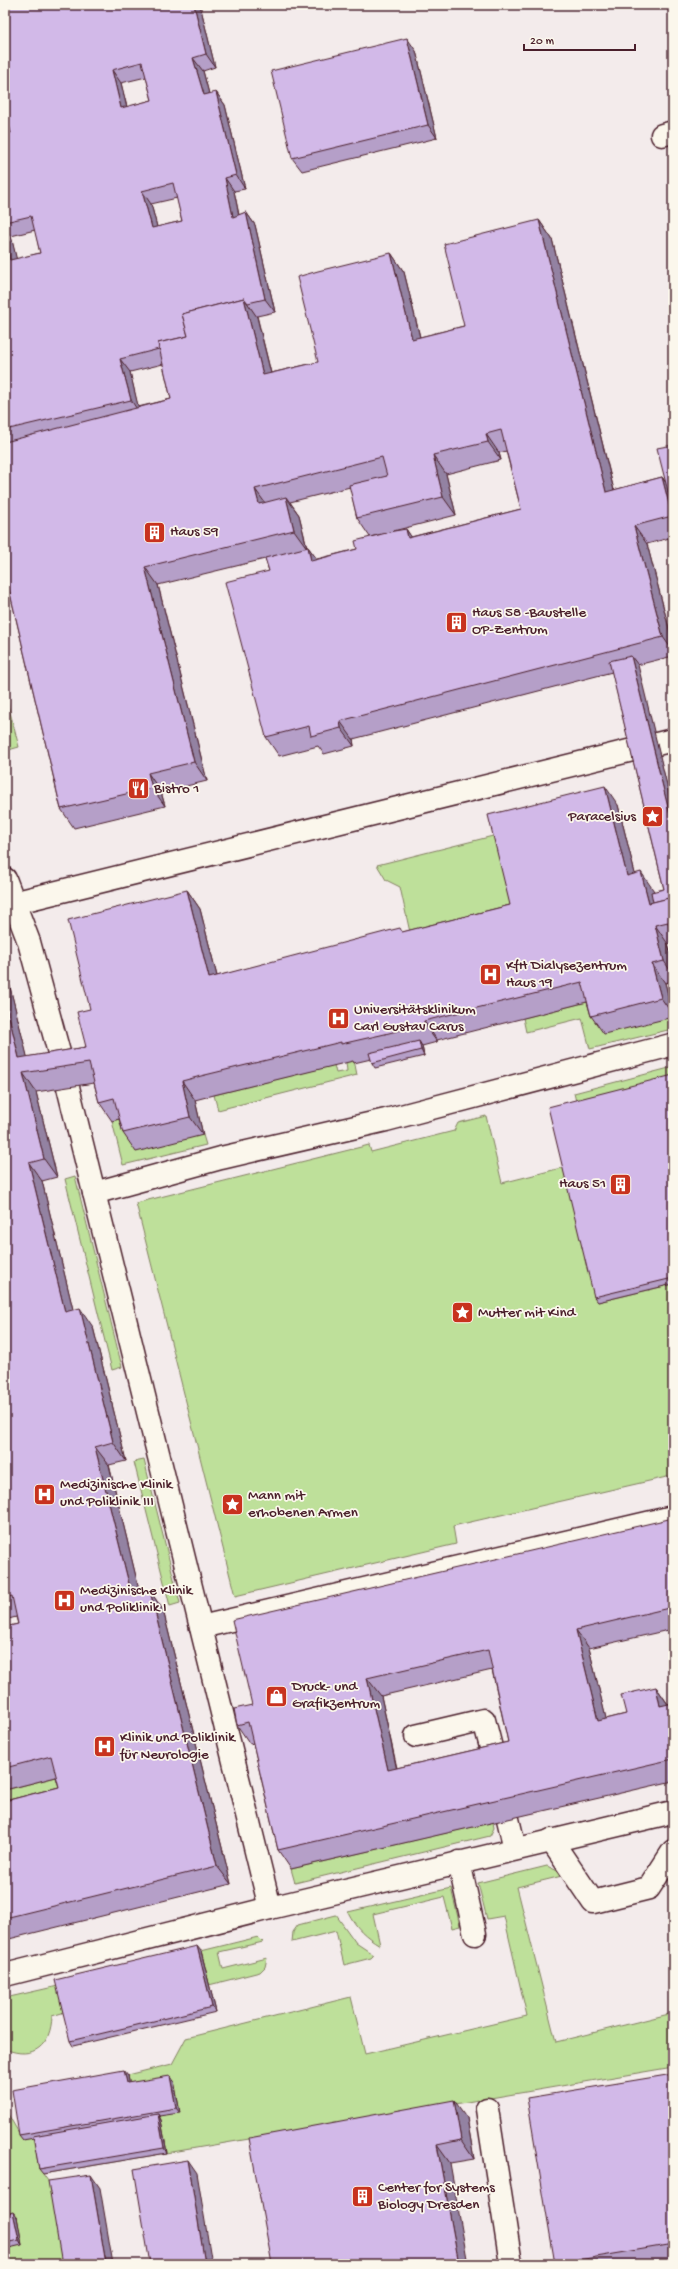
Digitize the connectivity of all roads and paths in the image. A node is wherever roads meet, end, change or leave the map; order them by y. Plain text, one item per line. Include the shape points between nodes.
1 (673, 740) edge
2 (5, 879) edge
3 (10, 904) edge
4 (673, 1047) edge
5 (94, 1193) junction
6 (673, 1517) edge
7 (201, 1627) junction
8 (416, 1736) dead end
9 (496, 1767) edge
10 (673, 1812) edge
11 (508, 1818) edge
12 (552, 1840) junction
13 (515, 1849) junction
14 (673, 1851) edge
15 (459, 1862) junction
16 (270, 1908) junction
17 (475, 1934) dead end
18 (5, 1975) edge
19 (487, 2109) dead end
20 (511, 2264) edge

1 - 3 street
2 - 3 street
3 - 5 street via 29,942
4 - 5 street via 671,1045 386,1120 220,1158
5 - 7 street
6 - 7 street
7 - 16 street
8 - 9 street via 484,1720
10 - 12 street
11 - 13 street
12 - 13 street
12 - 14 street via 593,1902 649,1888
13 - 15 street
15 - 16 street
15 - 17 street
16 - 18 street
19 - 20 street

